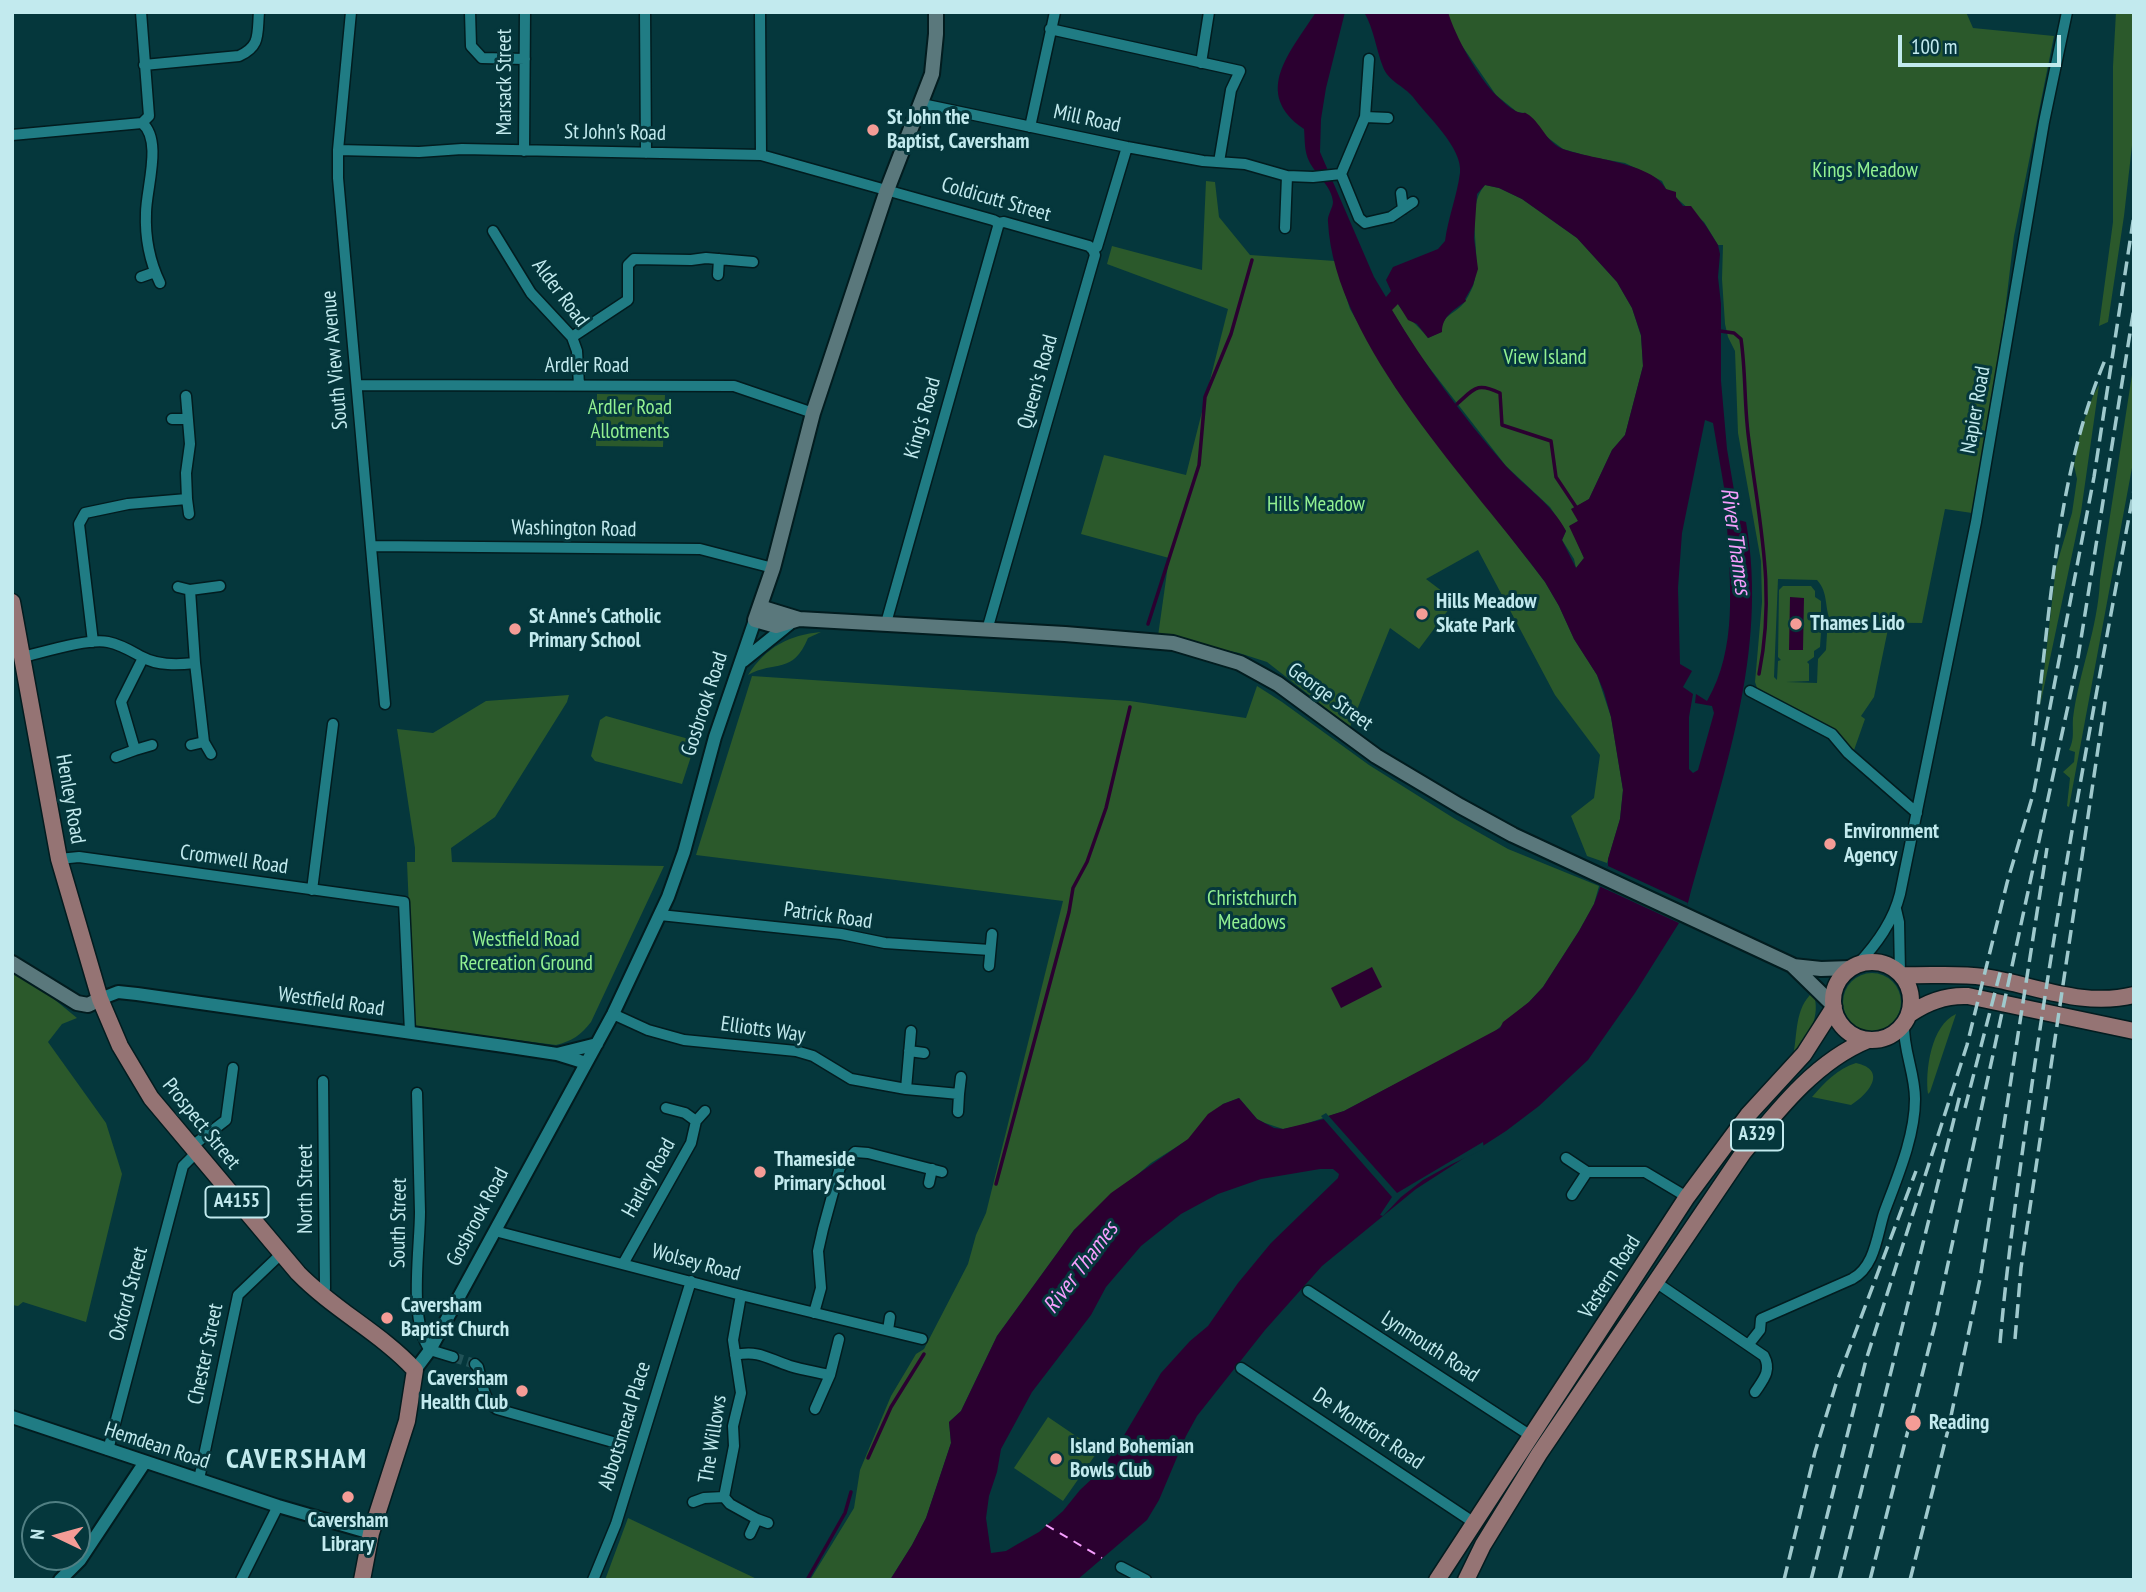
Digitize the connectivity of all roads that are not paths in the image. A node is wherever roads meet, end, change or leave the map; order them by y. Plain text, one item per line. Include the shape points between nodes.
1 (141, 12) edge
2 (259, 12) edge
3 (351, 12) edge
4 (470, 12) edge
5 (524, 12) edge
6 (645, 12) edge
7 (760, 12) edge
8 (936, 12) edge
9 (1055, 12) edge
10 (1209, 12) edge
11 (2067, 12) edge
12 (1050, 29) junction
13 (524, 59) junction
14 (1369, 59) dead end
15 (1201, 63) junction
16 (145, 65) junction
17 (922, 104) junction
18 (1364, 117) junction
19 (1388, 118) dead end
20 (142, 123) junction
21 (1030, 127) junction
22 (12, 135) edge
23 (1127, 146) junction
24 (338, 150) junction
25 (524, 151) junction
26 (646, 153) junction
27 (761, 155) junction
28 (1219, 162) junction
29 (1337, 174) junction
30 (1287, 176) junction
31 (887, 190) junction
32 (1401, 193) dead end
33 (1413, 202) dead end
34 (1403, 209) junction
35 (999, 223) junction
36 (1285, 228) dead end
37 (493, 231) dead end
38 (1093, 250) junction
39 (719, 259) junction
40 (753, 261) dead end
41 (155, 272) junction
42 (718, 275) dead end
43 (141, 277) dead end
44 (160, 283) dead end
45 (572, 337) junction
46 (357, 384) junction
47 (579, 385) junction
48 (186, 396) dead end
49 (813, 413) junction
50 (172, 419) dead end
51 (187, 419) junction
52 (187, 499) junction
53 (189, 514) dead end
54 (372, 546) junction
55 (773, 568) junction
56 (220, 586) dead end
57 (178, 587) dead end
58 (190, 590) junction
59 (12, 602) edge
60 (757, 613) junction
61 (794, 621) junction
62 (886, 623) junction
63 (987, 630) junction
64 (93, 642) junction
65 (23, 657) junction
66 (143, 658) junction
67 (741, 662) junction
68 (195, 663) junction
69 (1750, 691) dead end
70 (384, 704) dead end
71 (332, 724) dead end
72 (204, 742) junction
73 (152, 744) dead end
74 (191, 745) dead end
75 (135, 750) junction
76 (211, 754) dead end
77 (116, 757) dead end
78 (1917, 813) junction
79 (59, 859) junction
80 (312, 890) junction
81 (1896, 909) junction
82 (660, 915) junction
83 (992, 933) dead end
84 (990, 950) junction
85 (12, 963) edge
86 (1792, 965) junction
87 (989, 966) dead end
88 (1854, 966) junction
89 (1901, 974) junction
90 (2134, 995) edge
91 (100, 999) junction
92 (1833, 1006) junction
93 (613, 1014) junction
94 (1907, 1019) junction
95 (911, 1031) dead end
96 (2134, 1031) edge
97 (411, 1032) junction
98 (1868, 1040) junction
99 (597, 1044) junction
100 (909, 1051) junction
101 (924, 1053) dead end
102 (557, 1054) junction
103 (586, 1063) junction
104 (233, 1069) dead end
105 (961, 1077) dead end
106 (323, 1081) dead end
107 (906, 1089) junction
108 (417, 1094) dead end
109 (960, 1094) junction
110 (666, 1108) dead end
111 (705, 1111) dead end
112 (958, 1112) dead end
113 (696, 1121) junction
114 (194, 1150) junction
115 (1566, 1158) dead end
116 (1587, 1172) junction
117 (929, 1183) dead end
118 (1572, 1195) dead end
119 (1687, 1197) junction
120 (495, 1231) junction
121 (281, 1254) junction
122 (623, 1264) junction
123 (691, 1281) junction
124 (1657, 1283) junction
125 (1308, 1291) dead end
126 (741, 1295) junction
127 (322, 1296) junction
128 (814, 1313) junction
129 (890, 1317) dead end
130 (888, 1330) junction
131 (839, 1339) dead end
132 (922, 1339) dead end
133 (1749, 1344) junction
134 (430, 1350) junction
135 (735, 1355) junction
136 (453, 1357) tunnel mouth
137 (475, 1364) dead end
138 (1241, 1368) dead end
139 (415, 1370) junction
140 (830, 1375) junction
141 (1755, 1392) dead end
142 (816, 1409) dead end
143 (12, 1417) edge
144 (1531, 1436) junction
145 (620, 1444) dead end
146 (108, 1450) junction
147 (145, 1462) junction
148 (199, 1479) junction
149 (724, 1497) junction
150 (694, 1502) dead end
151 (278, 1506) junction
152 (757, 1519) junction
153 (1473, 1522) junction
154 (768, 1523) dead end
155 (371, 1533) junction
156 (750, 1534) dead end
157 (1121, 1567) dead end
158 (60, 1580) edge
159 (241, 1580) edge
160 (362, 1580) edge
161 (593, 1580) edge
162 (1146, 1580) edge
163 (1437, 1580) edge
164 (1466, 1580) edge

1 - 16 street
2 - 16 street via 252,50 239,56
3 - 24 street, South View Avenue
4 - 13 street via 471,46 482,58
5 - 13 street, Marsack Street
6 - 26 street
7 - 27 street
8 - 17 main road, Gosbrook Road via 932,74
9 - 12 street
10 - 15 street
11 - 78 street, Napier Road via 1976,522
12 - 15 street
12 - 21 street
13 - 25 street, Marsack Street
14 - 18 street
15 - 28 street via 1240,71 1231,90
16 - 20 street via 149,116
17 - 21 street, Mill Road
17 - 31 main road, Gosbrook Road
18 - 19 street
18 - 29 street
20 - 22 street
20 - 41 street via 151,134 146,212
21 - 23 street, Mill Road
23 - 28 street, Mill Road
23 - 38 street, Queen's Road
24 - 25 street, St John's Road
24 - 46 street, South View Avenue
25 - 26 street, St John's Road
26 - 27 street, St John's Road
27 - 31 street, St John's Road
28 - 30 street, Mill Road
29 - 30 street, Mill Road
29 - 34 street via 1365,223
30 - 36 street
31 - 35 street, Coldicutt Street
31 - 49 main road, Gosbrook Road
32 - 34 street
33 - 34 street
35 - 38 street, Coldicutt Street
35 - 62 street, King's Road
37 - 45 street, Alder Road via 531,293
38 - 63 street, Queen's Road
39 - 40 street
39 - 42 street
39 - 45 street via 634,259 628,265 628,300
41 - 43 street
41 - 44 street
45 - 47 street, Alder Road
46 - 47 street, Ardler Road
46 - 54 street, South View Avenue
47 - 49 street, Ardler Road via 734,386
48 - 51 street
49 - 55 main road, Gosbrook Road
50 - 51 street
51 - 52 street
52 - 53 street
52 - 64 street via 85,513 79,524
54 - 55 street, Washington Road via 699,550
54 - 70 street, South View Avenue
55 - 60 main road, Gosbrook Road
56 - 58 street
57 - 58 street
58 - 68 street
59 - 65 main road, Henley Road / A4155
60 - 61 main road, George Street
60 - 67 street, Gosbrook Road
61 - 62 main road, George Street
61 - 67 street
62 - 63 main road, George Street
63 - 86 main road, George Street via 1173,643 1240,663 1278,684 1376,756 1513,835
64 - 65 street
64 - 66 street via 132,649
65 - 79 main road, Henley Road / A4155
66 - 68 street via 156,663
66 - 75 street via 121,702
67 - 82 street, Gosbrook Road
68 - 72 street
69 - 78 street via 1832,734
71 - 80 street
72 - 74 street
72 - 76 street
73 - 75 street
75 - 77 street
78 - 81 street, Napier Road
79 - 80 street, Cromwell Road via 79,857
79 - 91 main road, Henley Road / A4155
80 - 97 street, Cromwell Road via 404,902
81 - 88 street via 1877,943
81 - 89 street
82 - 84 street, Patrick Road via 885,943
82 - 93 street, Gosbrook Road
83 - 84 street
84 - 87 street
85 - 91 main road via 77,1003 88,1005
86 - 88 main road, George Street via 1821,970
86 - 92 main road, George Street
88 - 89 main road via 1882,962
88 - 92 main road via 1839,980
89 - 90 main road via 1987,978 2096,1000
89 - 94 main road via 1912,998
91 - 97 street, Westfield Road via 118,992 137,994
91 - 114 main road, Prospect Street / A4155 via 120,1046 151,1098
92 - 98 main road via 1847,1031
92 - 119 main road, Vastern Road / A329 via 1804,1054 1748,1115
93 - 99 street, Gosbrook Road
93 - 107 street, Elliotts Way via 684,1040 796,1051 851,1079
94 - 96 main road via 1923,1005 1952,996 1981,997
94 - 98 main road via 1893,1035
94 - 133 street via 1904,1042 1915,1103 1903,1165 1868,1262 1858,1276 1761,1319 1760,1330
95 - 100 street
97 - 102 street, Westfield Road
98 - 124 main road, Vastern Road / A329 via 1834,1058 1766,1125 1710,1199
99 - 102 street, Westfield Road
99 - 103 street, Gosbrook Road
100 - 101 street
100 - 107 street
102 - 103 street, Westfield Road
103 - 120 street, Gosbrook Road
104 - 114 street via 226,1120
105 - 109 street
106 - 127 street, North Street
107 - 109 street, Elliotts Way
108 - 134 street, South Street via 418,1297 421,1335
109 - 112 street
110 - 113 street
111 - 113 street, Harley Road
113 - 122 street, Harley Road via 691,1143
114 - 121 main road, Prospect Street / A4155
114 - 146 street, Oxford Street via 183,1166
115 - 116 street
116 - 118 street
116 - 119 street via 1645,1172
117 - 128 street via 937,1170 868,1153 855,1152 839,1167 818,1251 821,1288
119 - 144 main road, Vastern Road / A329
120 - 122 street, Wolsey Road
120 - 134 street, Gosbrook Road
121 - 127 main road, Prospect Street / A4155
121 - 148 street, Chester Street via 238,1295
122 - 123 street, Wolsey Road
123 - 126 street, Wolsey Road
123 - 161 street, Abbotsmead Place
124 - 133 street
124 - 164 main road, Vastern Road / A329 via 1539,1454
125 - 144 street, Lynmouth Road
126 - 128 street, Wolsey Road
126 - 135 street, The Willows via 734,1326
127 - 139 main road, Prospect Street / A4155 via 401,1354
128 - 130 street, Wolsey Road
129 - 130 street
130 - 132 street, Wolsey Road
131 - 140 street
133 - 141 street via 1764,1356 1768,1368
134 - 136 street
134 - 139 street, Gosbrook Road
135 - 140 street via 767,1355 790,1366
135 - 149 street, The Willows via 741,1393
137 - 145 street via 490,1405 496,1409
138 - 153 street, De Montfort Road
139 - 155 main road via 407,1422
140 - 142 street
143 - 146 street, Hemdean Road
144 - 153 main road, Vastern Road / A329
146 - 147 street, Hemdean Road
147 - 148 street, Hemdean Road
147 - 158 street via 80,1560
148 - 151 street, Hemdean Road
149 - 150 street, The Willows
149 - 152 street
151 - 155 street, Hemdean Road
151 - 159 street
152 - 154 street
152 - 156 street
153 - 163 main road, Vastern Road / A329
155 - 160 main road
157 - 162 street

